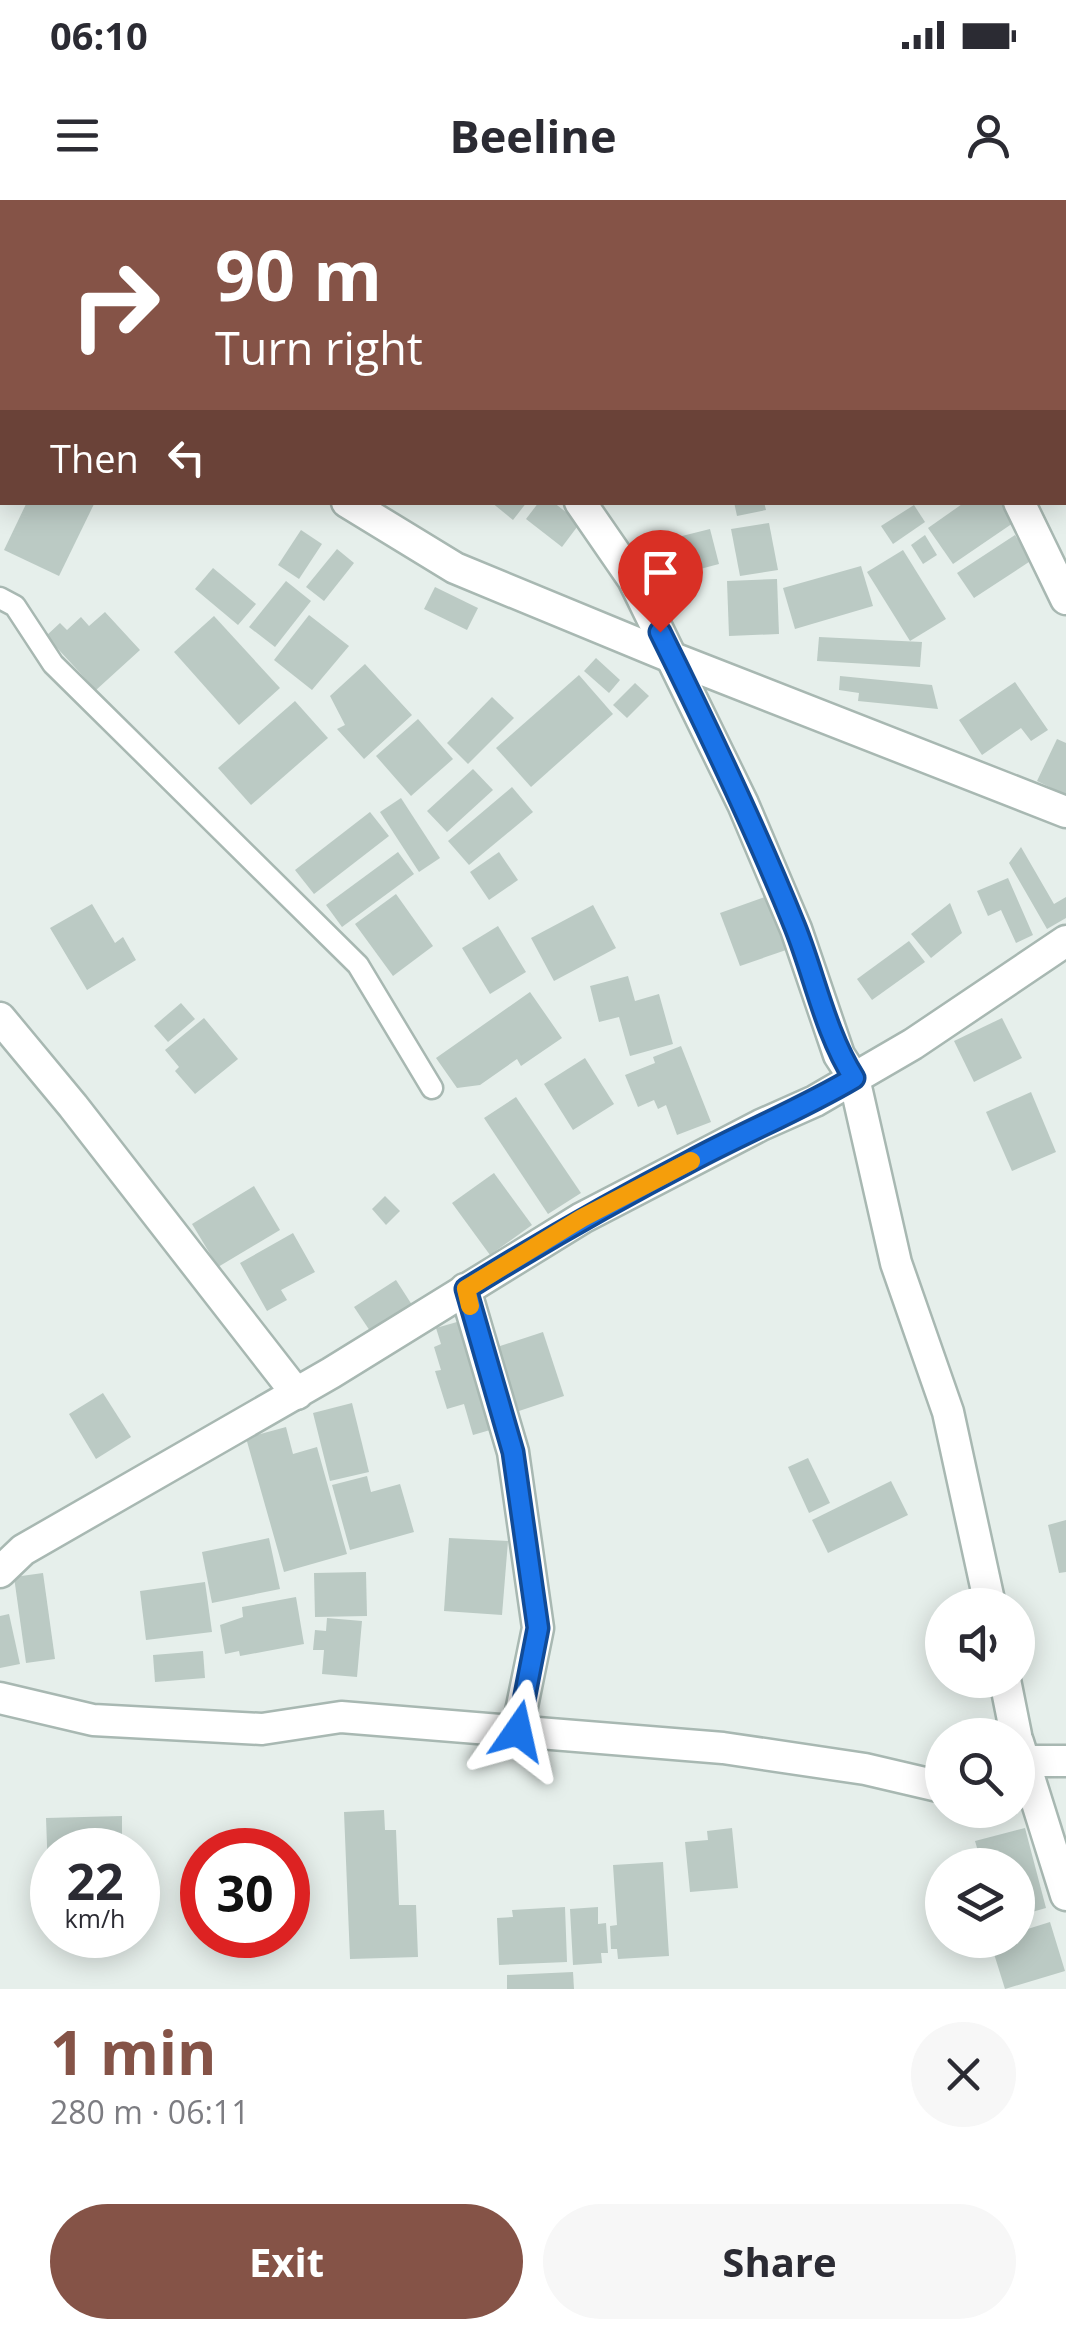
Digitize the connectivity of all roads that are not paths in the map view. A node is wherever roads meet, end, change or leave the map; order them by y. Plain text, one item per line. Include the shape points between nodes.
1 (352, 505) edge
2 (582, 505) edge
3 (1020, 505) edge
4 (0, 598) edge
5 (1066, 599) edge
6 (672, 658) junction
7 (1066, 812) edge
8 (1066, 940) edge
9 (0, 1018) edge
10 (854, 1078) junction
11 (432, 1088) dead end
12 (466, 1289) junction
13 (296, 1394) junction
14 (0, 1572) edge
15 (986, 1588) edge
16 (0, 1698) edge
17 (518, 1731) junction
18 (1035, 1761) edge
19 (1066, 1761) edge
20 (925, 1783) edge
21 (1035, 1796) edge
22 (1066, 1895) edge

1 - 6 street via 455,568
2 - 6 street via 633,580
3 - 5 street
4 - 11 lane via 14,606 53,664 358,965
6 - 7 street
6 - 10 street via 743,804 839,1055
8 - 10 street
9 - 13 street
10 - 12 street via 582,1218
10 - 15 street via 896,1263 948,1412
12 - 13 street
12 - 17 street via 513,1452 538,1628
13 - 14 street via 23,1550
16 - 17 street via 93,1720 262,1730 340,1717
17 - 20 street via 723,1748
18 - 19 street
21 - 22 street

